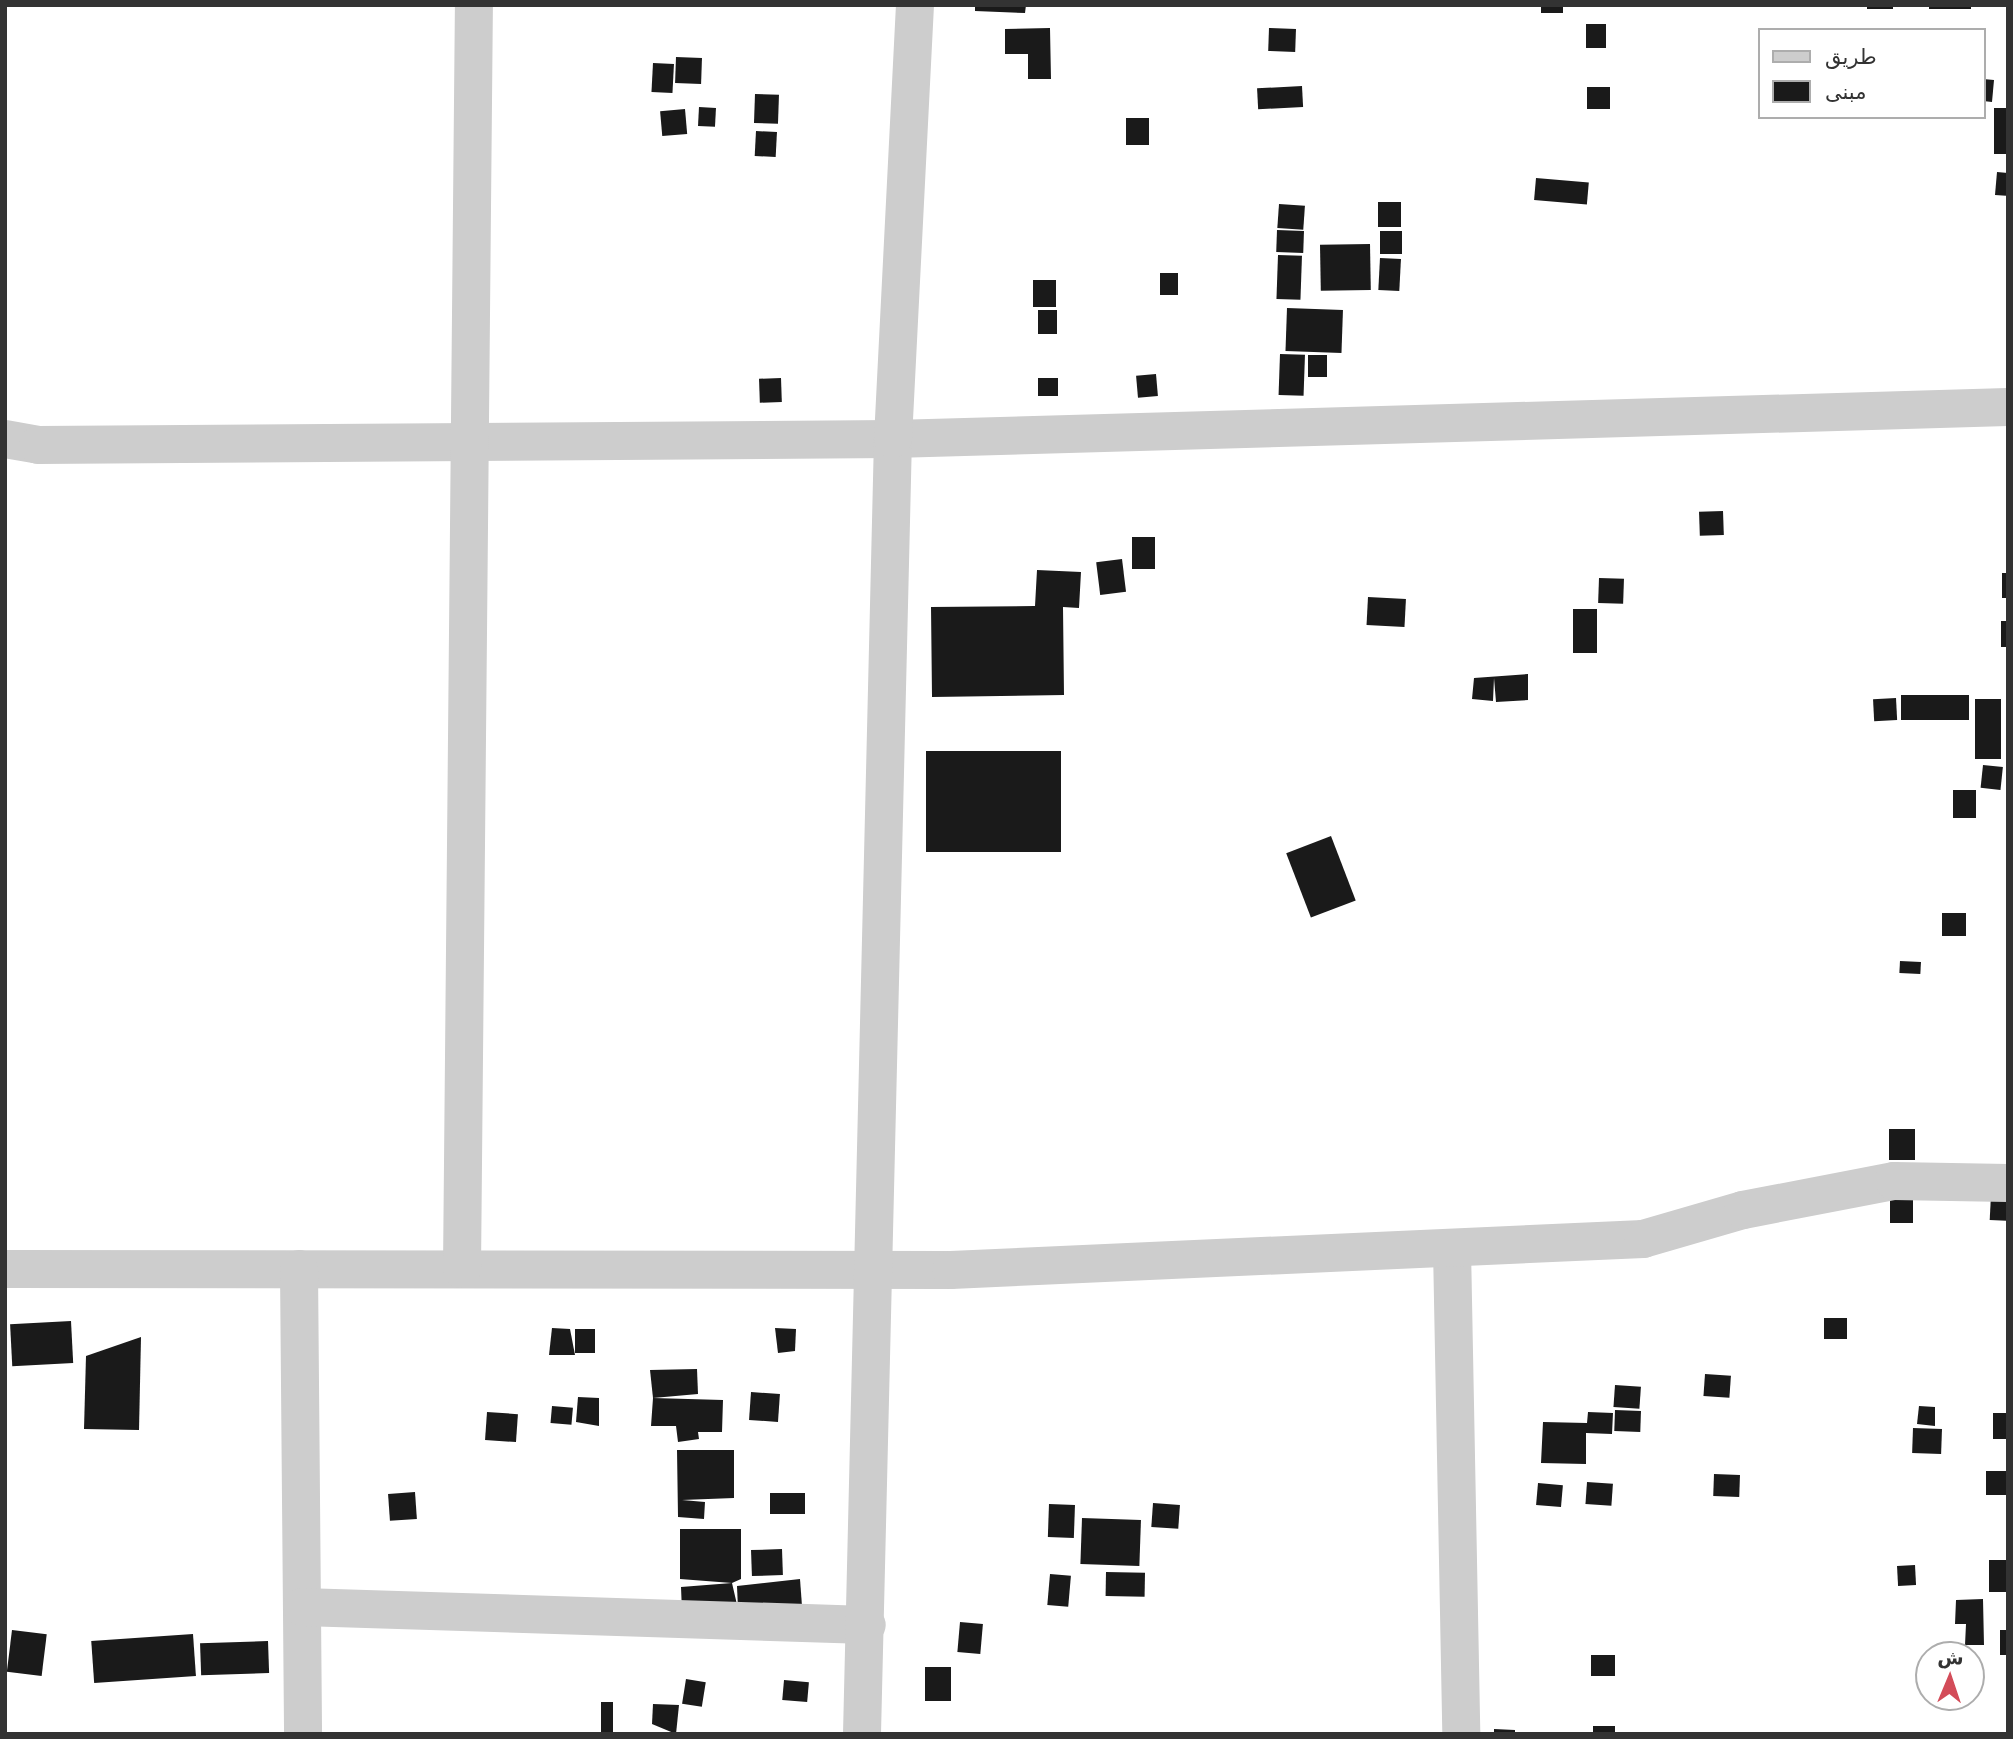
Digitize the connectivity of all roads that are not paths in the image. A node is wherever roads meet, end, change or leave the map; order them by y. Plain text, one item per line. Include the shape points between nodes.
1 (474, 5) edge
2 (915, 5) edge
3 (2008, 407) edge
4 (5, 439) edge
5 (893, 439) junction
6 (471, 442) junction
7 (2008, 1183) edge
8 (1452, 1248) junction
9 (5, 1269) edge
10 (299, 1269) junction
11 (462, 1269) junction
12 (874, 1270) junction
13 (302, 1607) junction
14 (867, 1625) junction
15 (303, 1734) edge
16 (862, 1734) edge
17 (1461, 1734) edge

1 - 6 street
2 - 5 street
3 - 5 street
4 - 6 street via 38,445
5 - 6 street
5 - 12 street
6 - 11 street
7 - 8 street via 1894,1181 1743,1210 1643,1239
8 - 12 street
8 - 17 street
9 - 10 street
10 - 11 street
10 - 13 street
11 - 12 street
12 - 14 street
13 - 14 street
13 - 15 street
14 - 16 street

